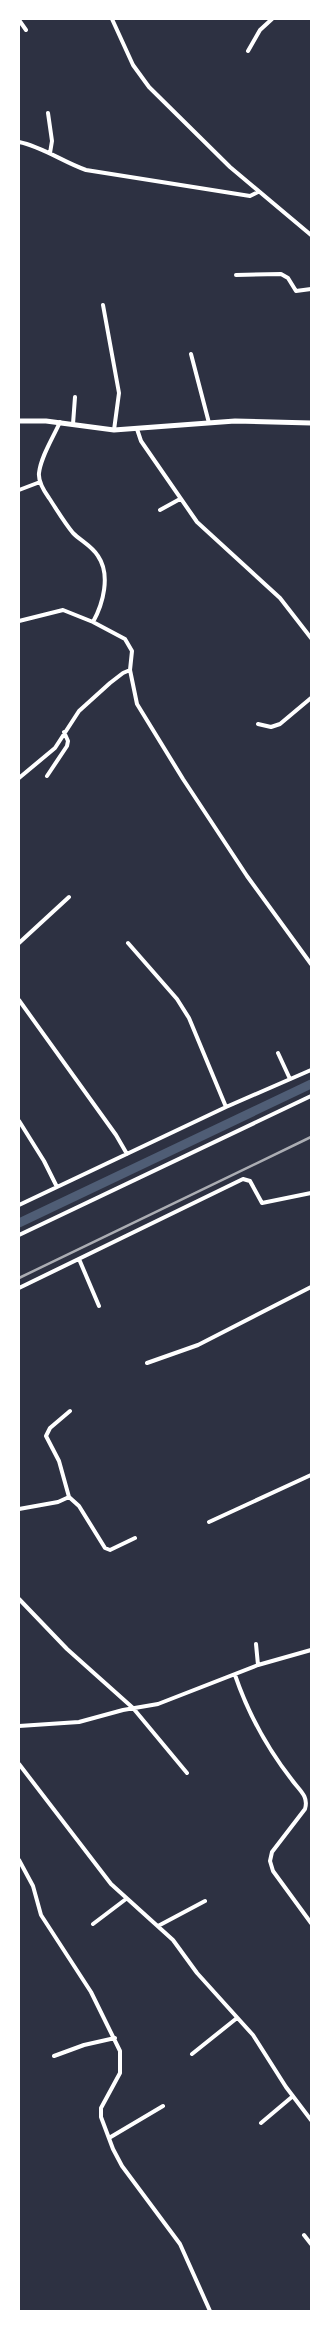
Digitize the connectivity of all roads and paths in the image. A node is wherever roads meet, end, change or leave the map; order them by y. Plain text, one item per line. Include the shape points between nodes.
1 (112, 19) edge
2 (272, 19) edge
3 (19, 20) edge
4 (26, 30) dead end
5 (248, 51) dead end
6 (48, 113) dead end
7 (19, 142) edge
8 (50, 153) junction
9 (258, 192) junction
10 (311, 235) edge
11 (236, 275) dead end
12 (311, 289) edge
13 (103, 305) dead end
14 (191, 354) dead end
15 (75, 397) dead end
16 (19, 420) edge
17 (60, 422) junction
18 (209, 423) junction
19 (311, 423) edge
20 (73, 424) junction
21 (137, 429) junction
22 (114, 430) junction
23 (40, 482) junction
24 (19, 490) edge
25 (180, 499) junction
26 (160, 510) dead end
27 (19, 621) edge
28 (93, 622) junction
29 (311, 638) edge
30 (130, 670) junction
31 (311, 698) edge
32 (258, 724) dead end
33 (64, 732) junction
34 (47, 776) dead end
35 (19, 778) edge
36 (69, 897) dead end
37 (19, 942) edge
38 (128, 943) dead end
39 (311, 964) edge
40 (19, 1000) edge
41 (278, 1053) dead end
42 (311, 1070) edge
43 (290, 1079) junction
44 (311, 1096) edge
45 (226, 1108) junction
46 (19, 1121) edge
47 (126, 1154) junction
48 (57, 1187) junction
49 (311, 1193) edge
50 (19, 1206) edge
51 (19, 1235) edge
52 (79, 1259) junction
53 (311, 1287) edge
54 (19, 1288) edge
55 (99, 1306) dead end
56 (147, 1363) dead end
57 (70, 1411) dead end
58 (311, 1475) edge
59 (69, 1497) junction
60 (19, 1509) edge
61 (209, 1522) dead end
62 (135, 1538) dead end
63 (19, 1599) edge
64 (256, 1644) dead end
65 (311, 1650) edge
66 (258, 1665) junction
67 (235, 1675) junction
68 (133, 1708) junction
69 (19, 1726) edge
70 (19, 1764) edge
71 (187, 1772) dead end
72 (306, 1798) junction
73 (311, 1798) edge
74 (19, 1860) edge
75 (126, 1899) junction
76 (205, 1901) dead end
77 (311, 1923) edge
78 (93, 1924) dead end
79 (158, 1926) junction
80 (237, 2018) junction
81 (115, 2038) junction
82 (192, 2054) dead end
83 (54, 2056) dead end
84 (293, 2096) junction
85 (163, 2106) dead end
86 (311, 2120) edge
87 (261, 2123) dead end
88 (109, 2138) junction
89 (304, 2235) dead end
90 (311, 2244) edge
91 (210, 2311) edge

1 - 9 street via 133,65 142,78 194,132
2 - 5 street via 260,30
3 - 4 street
6 - 8 street via 52,141
7 - 8 street
8 - 9 street via 86,170 250,196
9 - 10 street
11 - 12 street via 281,274 288,278 296,291
13 - 22 street via 119,393
14 - 18 street
15 - 20 street
16 - 17 street
17 - 20 street
17 - 23 street via 41,465
18 - 19 street via 265,420
18 - 21 street
20 - 22 street
21 - 22 street
21 - 25 street via 142,441
23 - 24 street
23 - 28 street via 64,522 94,550 102,562 104,591
25 - 26 street
25 - 29 street via 206,530 289,607
27 - 28 street via 63,610
28 - 30 street via 125,639 133,659
30 - 33 street via 123,673 79,711
30 - 39 street via 137,704 183,779 247,876
31 - 32 street via 280,724 271,727
33 - 34 street via 68,741 67,746
33 - 35 street via 55,748
36 - 37 street
38 - 45 street via 189,1018
40 - 47 street via 116,1135
41 - 43 street
42 - 43 street
43 - 45 street
44 - 51 street
45 - 47 street
46 - 48 street via 44,1160
47 - 48 street
48 - 50 street
49 - 52 street via 262,1203 250,1181 243,1179
52 - 54 street
52 - 55 street
53 - 56 street via 198,1345
57 - 59 street via 50,1428 46,1436 59,1461
58 - 61 street
59 - 60 street via 58,1502
59 - 62 street via 79,1506 105,1548 110,1550
63 - 68 street via 78,1659
64 - 66 street
65 - 66 street
66 - 67 street
67 - 68 street via 168,1701
67 - 72 street via 254,1721 278,1762
68 - 69 street via 73,1723
68 - 71 street
70 - 75 street via 111,1884
72 - 73 street
72 - 77 street via 305,1809 272,1852 270,1861 274,1871
74 - 81 street via 33,1886 41,1915 91,1992
75 - 78 street
75 - 79 street
76 - 79 street
79 - 80 street via 186,1955 197,1973
80 - 82 street
80 - 84 street via 259,2043
81 - 83 street via 84,2045
81 - 88 street via 120,2051 121,2066 102,2108 101,2118
84 - 86 street
84 - 87 street
85 - 88 street
88 - 91 street via 122,2166 180,2244
89 - 90 street

